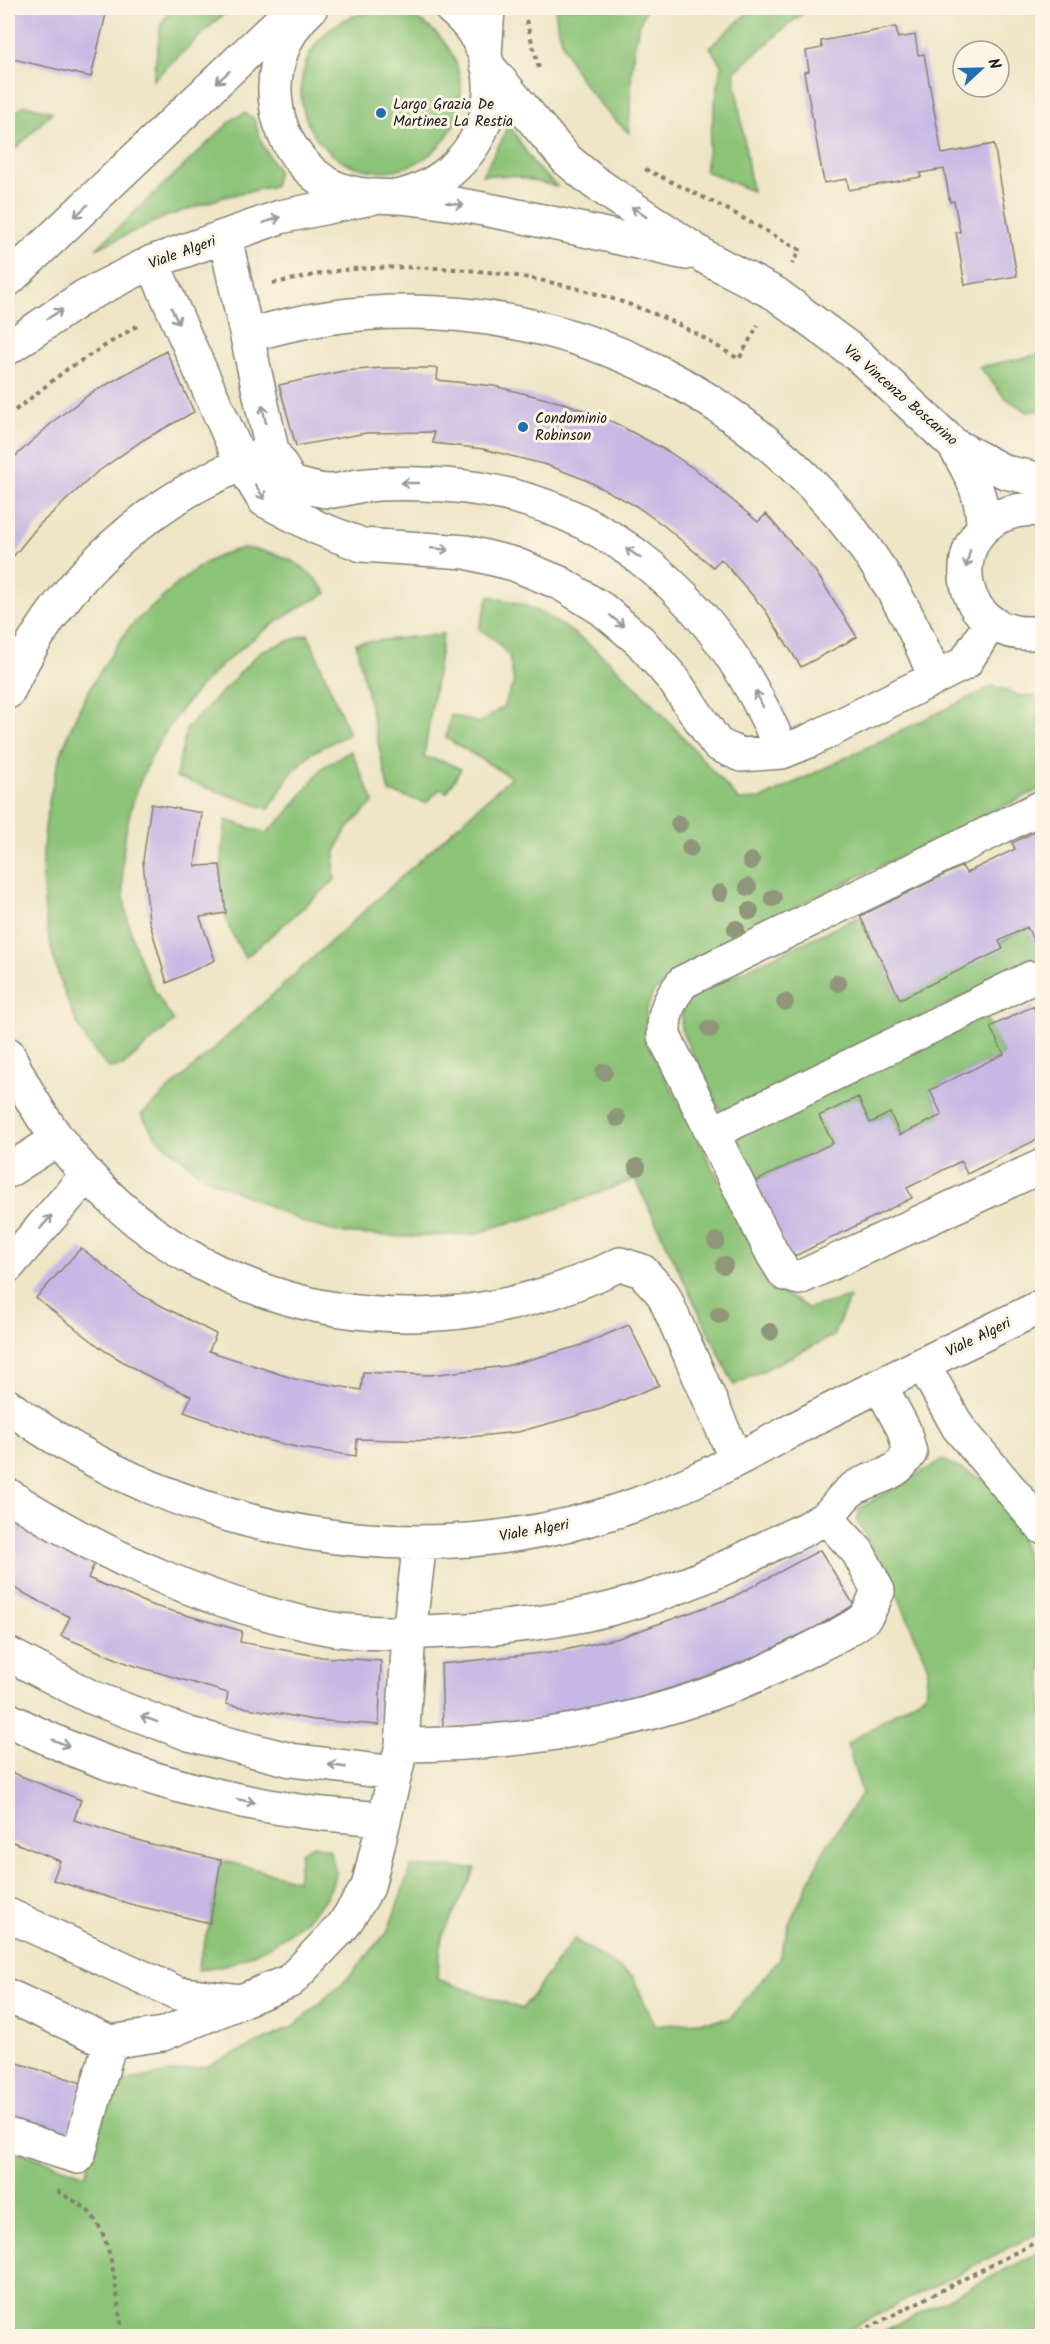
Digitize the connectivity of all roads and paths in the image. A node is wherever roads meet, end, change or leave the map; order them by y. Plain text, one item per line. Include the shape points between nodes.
1 (451, 8) edge
2 (488, 8) edge
3 (304, 9) edge
4 (524, 13) dead end
5 (486, 60) junction
6 (541, 73) dead end
7 (643, 168) dead end
8 (385, 197) junction
9 (225, 237) junction
10 (705, 257) junction
11 (152, 262) junction
12 (8, 280) edge
13 (236, 290) junction
14 (776, 294) junction
15 (171, 307) junction
16 (247, 336) junction
17 (8, 348) edge
18 (8, 416) edge
19 (954, 445) junction
20 (272, 450) junction
21 (242, 464) junction
22 (1042, 480) edge
23 (1042, 510) edge
24 (983, 527) junction
25 (991, 622) junction
26 (1042, 632) edge
27 (935, 678) junction
28 (8, 692) edge
29 (782, 753) junction
30 (1042, 807) edge
31 (1031, 978) dead end
32 (8, 1054) edge
33 (712, 1133) junction
34 (58, 1139) junction
35 (1042, 1166) edge
36 (8, 1171) edge
37 (87, 1175) junction
38 (8, 1266) edge
39 (1042, 1306) edge
40 (923, 1364) junction
41 (880, 1385) junction
42 (8, 1406) edge
43 (736, 1459) junction
44 (8, 1495) edge
45 (826, 1516) junction
46 (1042, 1527) edge
47 (420, 1542) junction
48 (409, 1633) junction
49 (8, 1654) edge
50 (8, 1719) edge
51 (398, 1759) junction
52 (383, 1819) junction
53 (8, 1915) edge
54 (8, 1996) edge
55 (241, 2001) junction
56 (110, 2042) junction
57 (8, 2135) edge
58 (78, 2157) junction
59 (1042, 2240) edge
60 (123, 2337) edge
61 (852, 2337) edge

1 - 5 street via 474,34
2 - 5 street
3 - 8 street via 279,55 274,79 274,103 281,127 292,149 327,183 350,193
3 -> 12 street via 259,43
4 - 6 path
5 - 8 street via 488,110 471,151 438,182 418,191
10 -> 5 street via 566,159
7 - 14 path via 800,250
9 -> 8 street, Viale Algeri via 280,217
8 -> 10 street via 510,214
9 - 11 street, Viale Algeri
9 - 13 street
10 - 14 street, Via Vincenzo Boscarino
11 - 15 street
17 -> 11 street, Viale Algeri via 85,296
13 - 14 path via 353,269 473,269 528,276 663,318 739,359
13 - 16 street
14 - 19 street, Via Vincenzo Boscarino via 859,356
15 - 18 path via 66,370
15 -> 21 street
20 -> 16 street
16 - 27 street via 293,324 378,313 463,314 558,332 667,375 764,439 833,506 866,548 906,611
19 - 22 street, Via Vincenzo Boscarino via 1005,472
19 - 24 street via 978,485
20 - 21 street
29 -> 20 street via 755,691 705,618 663,576 615,541 534,503 477,489 388,483 330,491 291,483
21 - 28 street via 184,492 108,550 45,624
21 -> 29 street via 264,500 362,545 466,552 514,564 560,583 602,609 640,641 673,679 717,744 741,754
23 - 24 street via 1022,508 1001,514
24 -> 25 street via 971,545 965,566 967,587 976,607
25 - 26 street via 1009,632
25 - 27 street via 965,663
27 - 29 street
30 - 33 street via 683,982 669,1000 663,1018 664,1036
31 - 33 street
32 - 34 street
33 - 35 street via 772,1253 785,1274 799,1278
34 - 36 street
34 - 37 street
38 -> 37 street
37 - 43 street via 134,1219 207,1266 276,1295 339,1310 403,1317 468,1313 551,1294 620,1264 642,1271 663,1294
39 - 40 street, Viale Algeri
40 - 41 street, Viale Algeri
40 - 46 street via 958,1427
41 - 43 street, Viale Algeri
41 - 45 street via 904,1430 910,1453 896,1469 850,1490
42 - 47 street, Viale Algeri via 94,1462 187,1503 285,1531 335,1539
43 - 47 street, Viale Algeri via 682,1486 586,1520 487,1539
44 - 48 street via 139,1567 188,1587 330,1628
45 - 48 street via 669,1593 604,1612 512,1629
45 - 51 street via 858,1552 878,1591 865,1617 837,1635 777,1666 651,1713 529,1738 455,1745
47 - 48 street
48 - 51 street
51 -> 49 street via 291,1760 189,1734 91,1697
50 -> 52 street via 117,1766 203,1792 293,1810
51 - 52 street
52 - 55 street via 369,1887 343,1926 290,1981
53 - 55 street via 177,1992
54 - 56 street
55 - 56 street via 163,2034
56 - 58 street
57 - 58 street
58 - 60 path via 59,2192 86,2209 100,2227 109,2251
59 - 61 path

